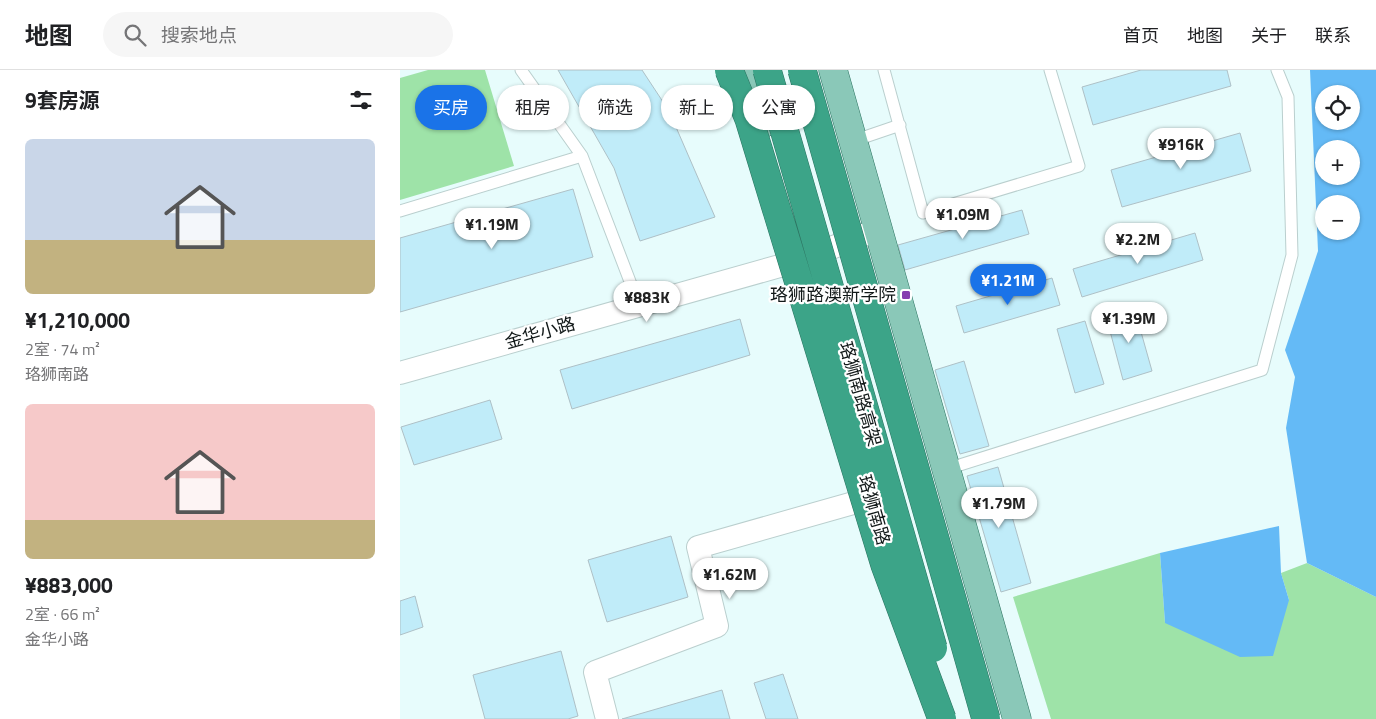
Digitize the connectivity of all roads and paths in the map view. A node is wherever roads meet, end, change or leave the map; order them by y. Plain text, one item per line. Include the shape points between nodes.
1 (521, 70) edge
2 (729, 70) edge
3 (746, 70) edge
4 (767, 70) edge
5 (802, 70) edge
6 (833, 70) edge
7 (884, 70) edge
8 (1050, 70) edge
9 (1277, 70) edge
10 (900, 125) junction
11 (854, 141) junction
12 (582, 156) junction
13 (400, 211) edge
14 (878, 228) junction
15 (801, 260) junction
16 (640, 305) junction
17 (400, 373) edge
18 (946, 469) junction
19 (864, 500) junction
20 (607, 719) edge
21 (934, 719) edge
22 (942, 719) edge
23 (953, 719) edge
24 (986, 719) edge
25 (1017, 719) edge

1 - 12 lane
2 - 19 highway, bridge via 749,119
3 - 15 main road, 珞狮南路
4 - 23 highway, 珞狮南路高架, bridge
5 - 24 highway, 珞狮南路高架, bridge
6 - 11 main road
7 - 10 lane
8 - 10 lane via 1079,166 923,212
9 - 18 lane via 1288,97 1292,255 1262,370
10 - 11 lane
11 - 14 main road
12 - 13 lane
12 - 16 lane
14 - 15 street, 金华小路
14 - 18 main road
15 - 16 street, 金华小路
15 - 21 main road, 珞狮南路
16 - 17 street, 金华小路
18 - 25 main road
19 - 20 street via 698,547 717,626 594,672
19 - 22 highway, bridge via 884,565

